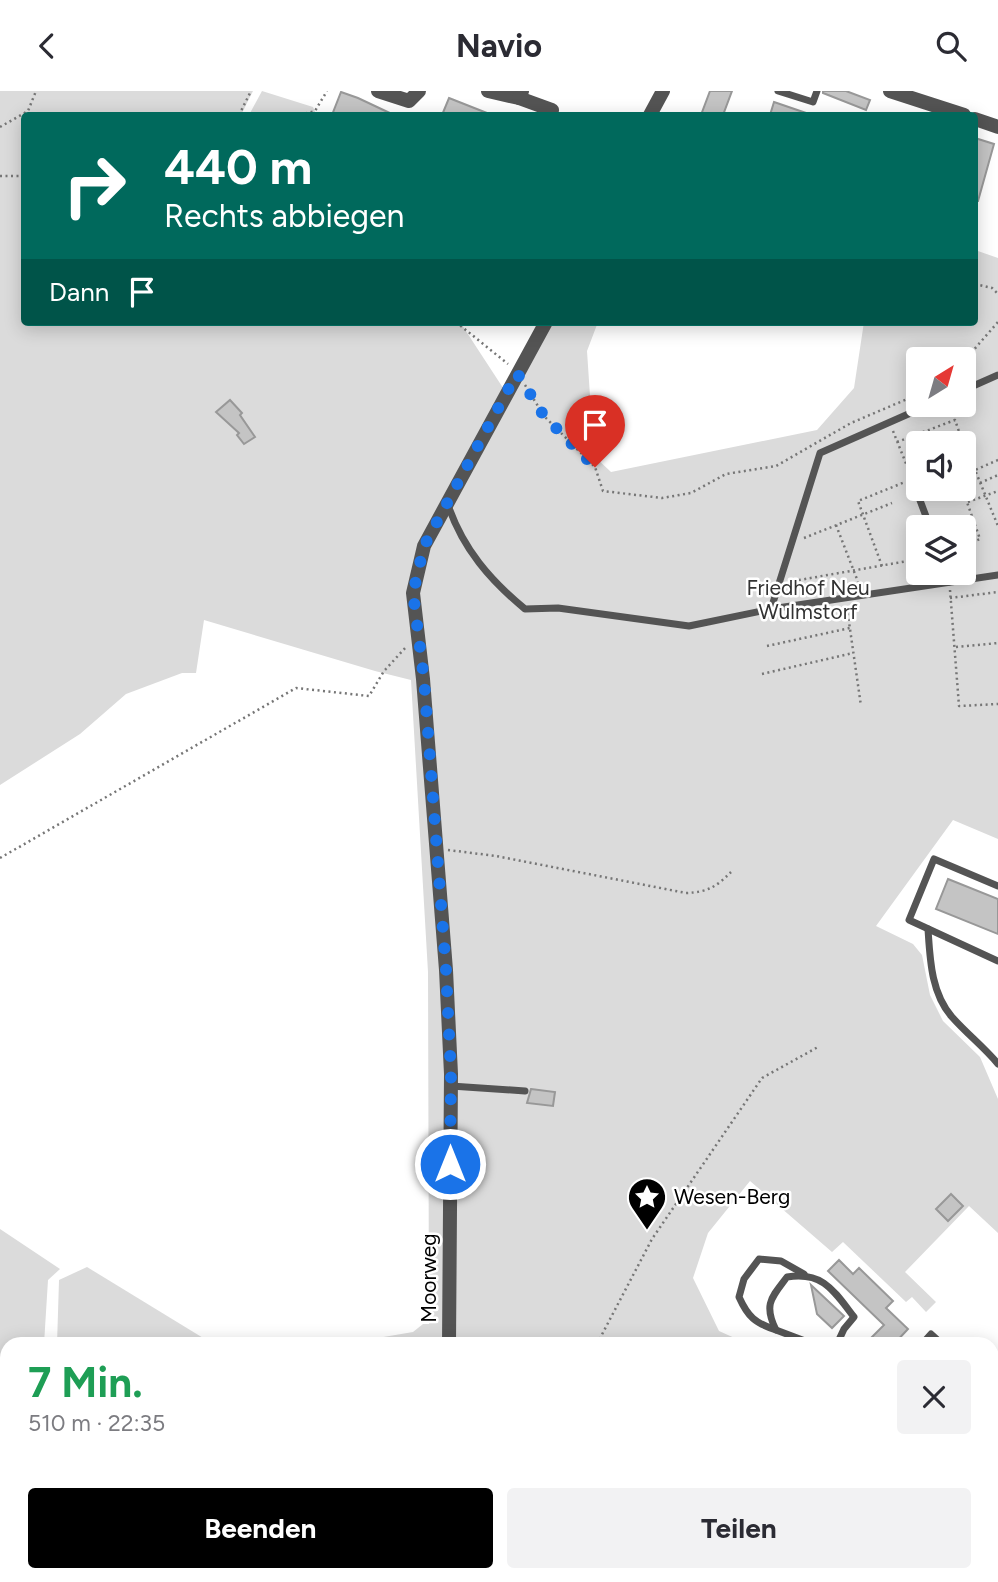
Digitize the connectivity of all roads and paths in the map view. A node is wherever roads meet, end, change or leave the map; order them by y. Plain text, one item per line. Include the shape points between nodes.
1 (36, 91) edge
2 (251, 91) edge
3 (327, 91) edge
4 (378, 91) edge
5 (419, 91) edge
6 (488, 91) edge
7 (663, 91) edge
8 (778, 91) edge
9 (817, 91) edge
10 (890, 91) edge
11 (520, 95) edge
12 (552, 110) dead end
13 (26, 112) edge
14 (240, 112) edge
15 (310, 112) edge
16 (652, 112) edge
17 (955, 112) edge
18 (21, 115) edge
19 (978, 120) edge
20 (0, 127) edge
21 (998, 127) edge
22 (0, 176) edge
23 (21, 176) edge
24 (978, 285) edge
25 (998, 294) edge
26 (998, 322) edge
27 (462, 326) edge
28 (544, 326) edge
29 (976, 347) edge
30 (517, 373) junction
31 (998, 375) edge
32 (976, 385) edge
33 (906, 399) edge
34 (906, 415) edge
35 (893, 430) dead end
36 (926, 431) edge
37 (959, 431) edge
38 (906, 438) edge
39 (897, 442) junction
40 (998, 460) edge
41 (906, 464) edge
42 (998, 475) edge
43 (906, 481) edge
44 (980, 483) junction
45 (998, 491) edge
46 (985, 496) junction
47 (447, 501) junction
48 (967, 502) joint
49 (892, 503) dead end
50 (864, 515) junction
51 (972, 515) edge
52 (836, 525) junction
53 (976, 526) edge
54 (998, 526) edge
55 (976, 541) edge
56 (792, 543) junction
57 (906, 561) edge
58 (882, 566) junction
59 (854, 571) junction
60 (998, 575) edge
61 (976, 578) edge
62 (779, 584) junction
63 (929, 585) edge
64 (949, 585) edge
65 (998, 592) edge
66 (863, 595) junction
67 (845, 598) junction
68 (950, 598) junction
69 (771, 609) junction
70 (850, 628) junction
71 (419, 633) junction
72 (998, 643) edge
73 (766, 646) dead end
74 (955, 647) junction
75 (853, 653) junction
76 (762, 674) dead end
77 (998, 704) edge
78 (861, 706) dead end
79 (437, 848) junction
80 (0, 858) edge
81 (731, 872) dead end
82 (998, 886) edge
83 (928, 929) junction
84 (998, 961) edge
85 (818, 1047) dead end
86 (998, 1064) edge
87 (451, 1086) junction
88 (526, 1091) dead end
89 (805, 1274) junction
90 (776, 1330) junction
91 (449, 1337) edge
92 (601, 1337) edge
93 (794, 1337) edge
94 (840, 1337) edge

1 - 13 path
2 - 14 path
3 - 15 path
4 - 5 street via 409,101
6 - 11 street
7 - 16 street
8 - 9 lane via 813,102
10 - 17 street
11 - 12 street
18 - 20 path
19 - 21 street
22 - 23 path
24 - 25 path
26 - 29 path
27 - 30 path
28 - 30 street, Moorweg
30 - 33 path via 544,416 595,467 603,491 662,498 691,493 726,474 776,465 850,423
30 - 47 street, Moorweg
31 - 32 lane
34 - 56 lane via 821,453
35 - 39 path
36 - 37 path via 955,420
38 - 39 path
39 - 41 path
40 - 44 path via 975,470
42 - 44 path
43 - 50 path via 858,501
44 - 46 path
45 - 46 path
46 - 48 path
46 - 54 path
47 - 69 lane via 457,532 473,557 525,609 558,608 689,626
47 - 71 street, Moorweg via 424,546 413,593
48 - 51 path
49 - 50 path
50 - 52 path
50 - 58 path
52 - 56 path
52 - 59 path
53 - 55 path via 981,539
56 - 62 lane
57 - 58 path
58 - 59 path
59 - 62 path
59 - 66 path
60 - 61 lane
62 - 69 lane
63 - 66 lane
64 - 68 path
65 - 68 path
66 - 67 lane
67 - 69 lane
67 - 70 path
68 - 74 path
70 - 73 path
70 - 75 path
71 - 79 street, Moorweg
71 - 80 path via 384,671 369,696 296,688
72 - 74 path
74 - 77 path via 960,706
75 - 76 path
75 - 78 path
79 - 81 path via 686,893 717,887
79 - 87 street, Moorweg
82 - 83 lane via 934,859 909,920
83 - 84 lane
83 - 86 lane via 937,993 950,1015
85 - 92 path via 762,1079 652,1239
87 - 88 lane
87 - 91 street, Moorweg
89 - 90 lane via 787,1277 770,1301 769,1317
89 - 90 lane via 781,1261 759,1259 744,1279 739,1297 747,1314 756,1324
89 - 94 lane via 830,1286 854,1317
90 - 93 lane

